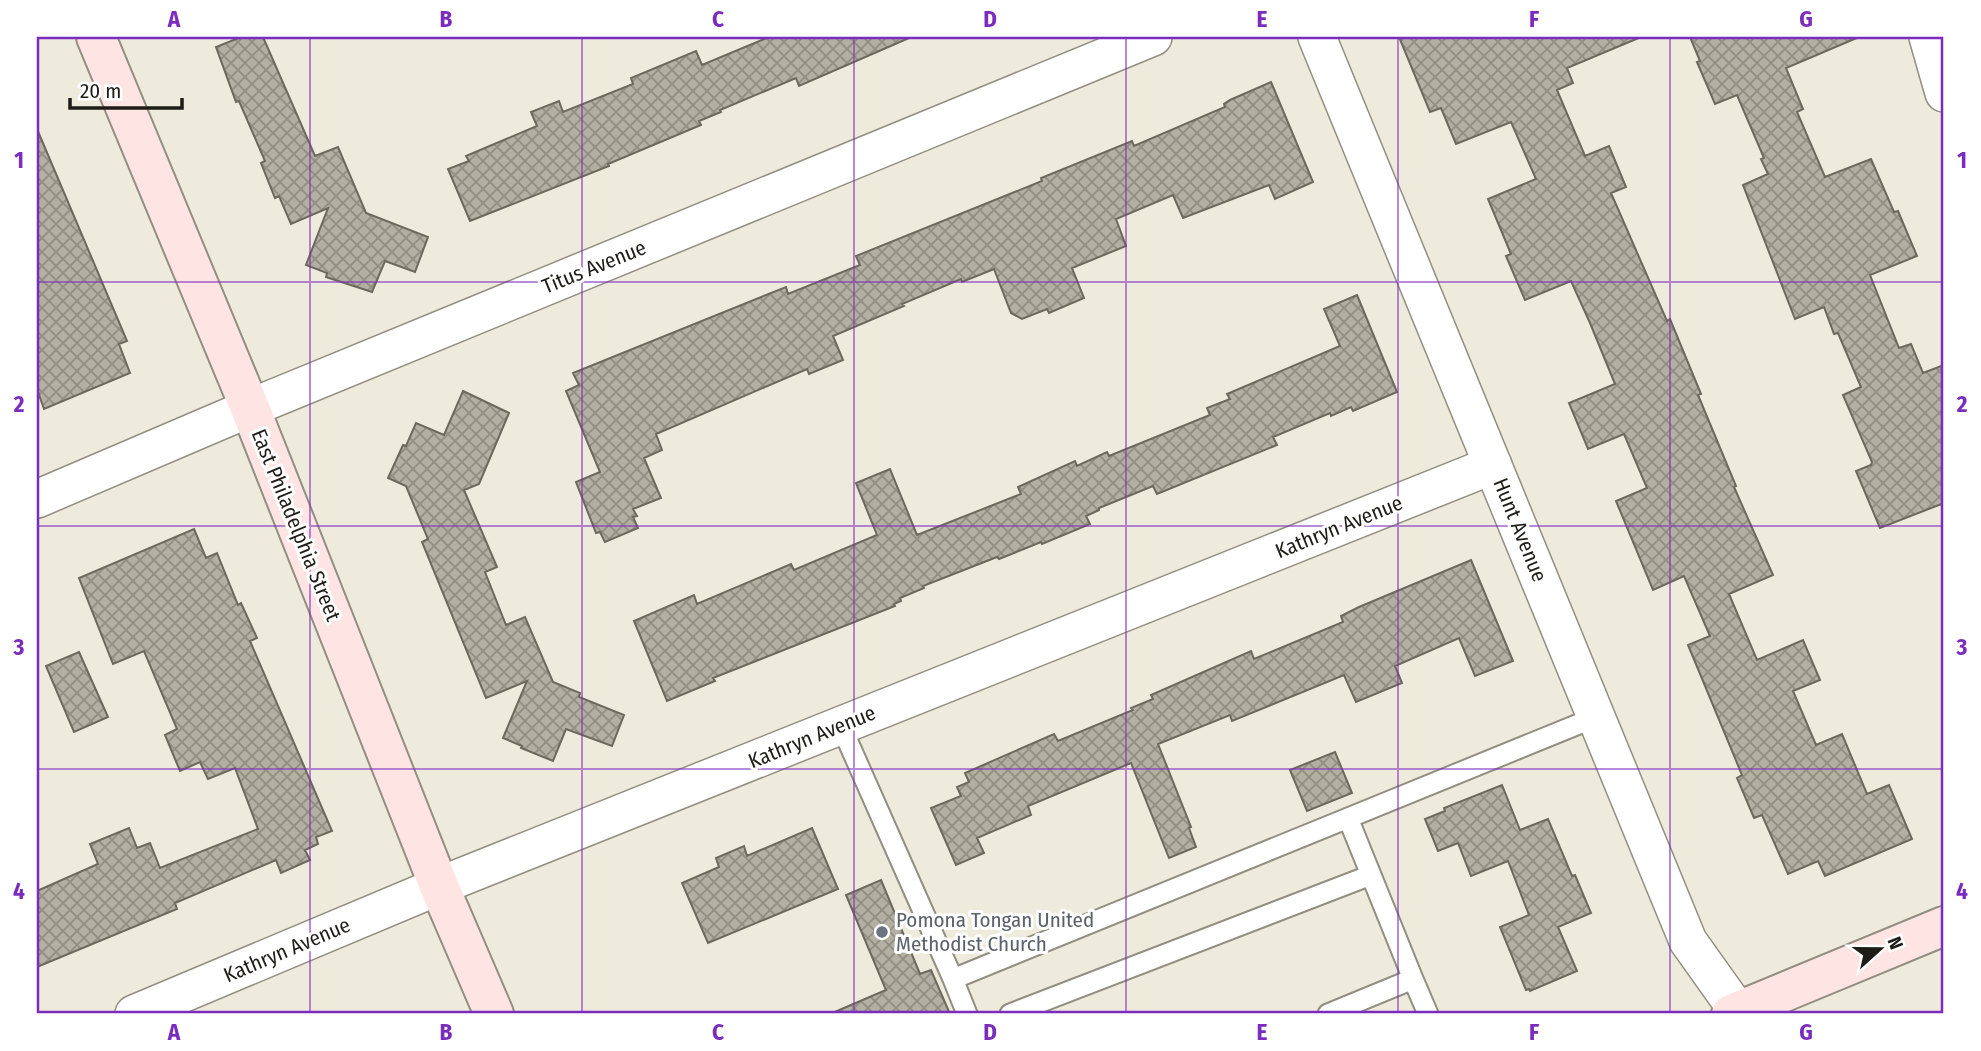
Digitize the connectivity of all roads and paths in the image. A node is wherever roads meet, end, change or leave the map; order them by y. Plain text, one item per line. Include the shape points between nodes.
1 (96, 37) edge
2 (1153, 37) edge
3 (1317, 37) edge
4 (1928, 37) edge
5 (1944, 93) edge
6 (250, 408) junction
7 (1493, 465) junction
8 (37, 499) edge
9 (1596, 717) junction
10 (841, 726) junction
11 (1348, 818) junction
12 (1371, 875) junction
13 (439, 886) junction
14 (1944, 926) edge
15 (953, 979) junction
16 (1413, 979) junction
17 (1736, 1013) edge
18 (134, 1014) edge
19 (494, 1014) edge
20 (967, 1014) edge
21 (1010, 1014) edge
22 (1328, 1014) edge
23 (1428, 1014) edge

1 - 6 street, East Philadelphia Street
2 - 6 street, Titus Avenue
3 - 7 street, Hunt Avenue
4 - 5 street
6 - 8 street, Titus Avenue
6 - 13 street, East Philadelphia Street
7 - 9 street, Hunt Avenue
7 - 10 street, Kathryn Avenue
9 - 11 lane
9 - 17 street, Hunt Avenue via 1688,941
10 - 13 street, Kathryn Avenue
10 - 15 lane
11 - 12 lane
11 - 15 lane
12 - 16 lane
12 - 21 lane
13 - 18 street, Kathryn Avenue
13 - 19 street, East Philadelphia Street
14 - 17 street
15 - 20 lane
16 - 22 lane
16 - 23 lane

